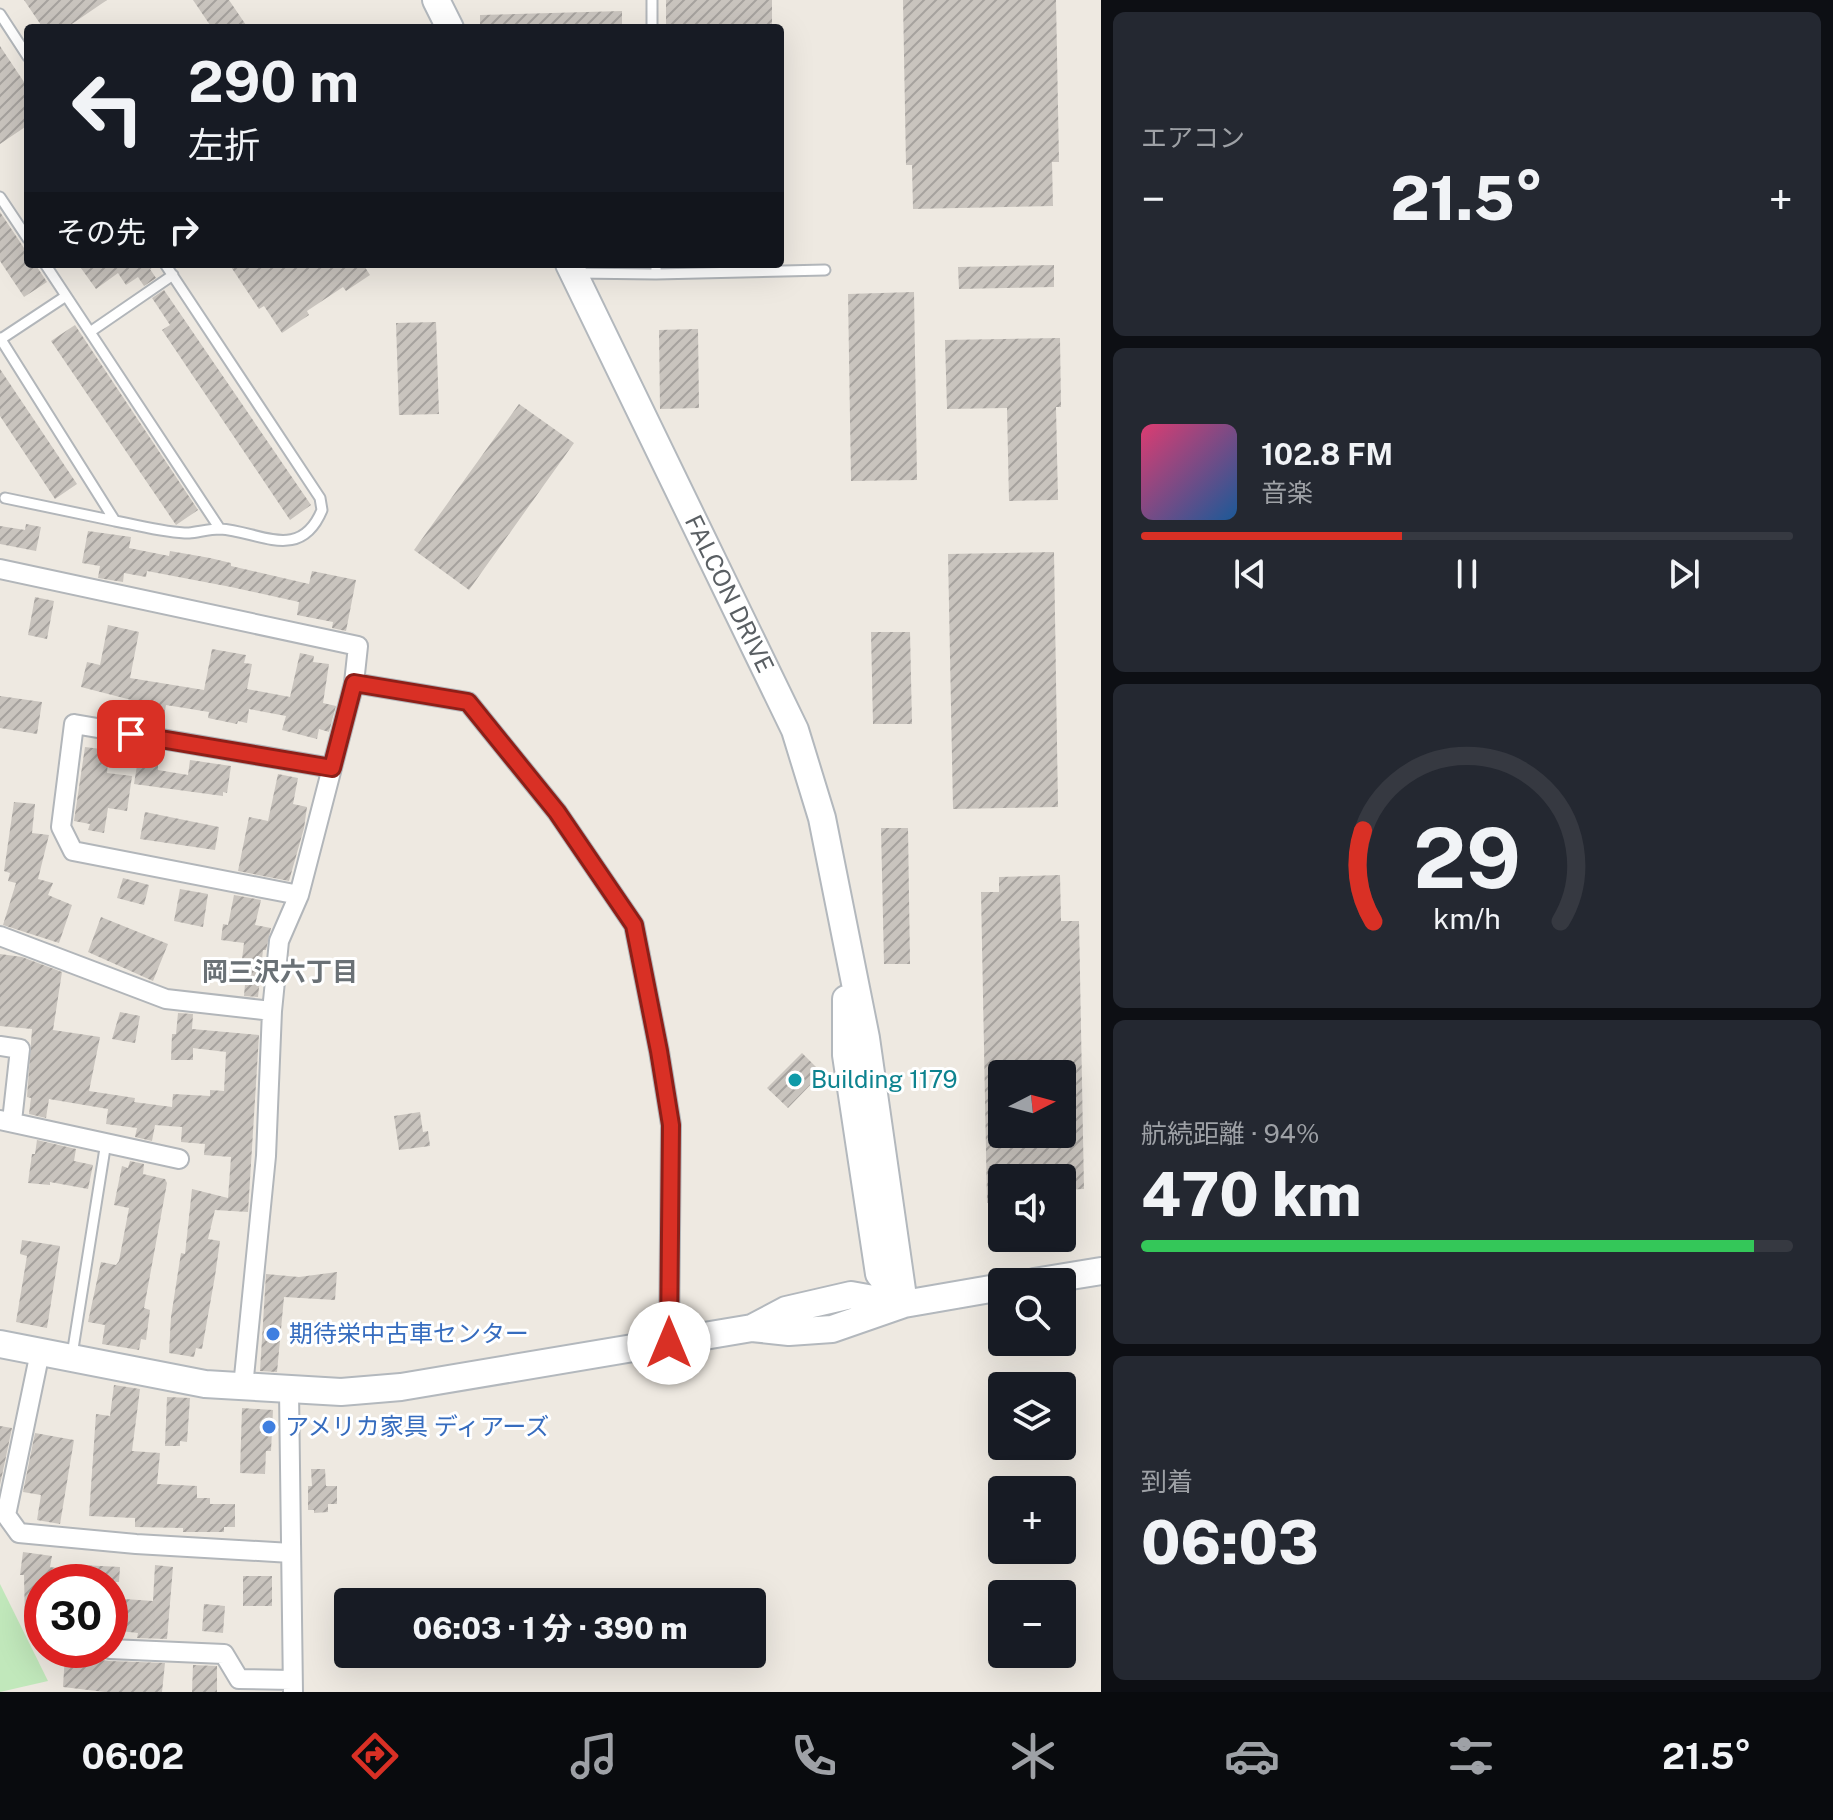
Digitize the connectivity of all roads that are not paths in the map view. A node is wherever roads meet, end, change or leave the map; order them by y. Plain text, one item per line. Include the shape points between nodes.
1 (436, 0) edge
2 (652, 0) edge
3 (0, 14) edge
4 (448, 24) edge
5 (652, 24) edge
6 (24, 51) edge
7 (0, 197) edge
8 (24, 233) edge
9 (48, 268) edge
10 (168, 268) edge
11 (571, 269) edge
12 (656, 269) edge
13 (825, 270) dead end
14 (173, 275) junction
15 (66, 296) junction
16 (90, 332) junction
17 (0, 338) edge
18 (5, 498) dead end
19 (115, 521) junction
20 (220, 529) junction
21 (0, 569) edge
22 (354, 683) junction
23 (332, 768) junction
24 (299, 895) junction
25 (0, 936) edge
26 (846, 939) junction
27 (272, 1011) junction
28 (0, 1046) edge
29 (6, 1120) edge
30 (106, 1142) junction
31 (179, 1159) dead end
32 (875, 1256) junction
33 (1101, 1271) edge
34 (1076, 1275) edge
35 (988, 1289) edge
36 (851, 1295) junction
37 (904, 1304) junction
38 (752, 1328) junction
39 (669, 1343) junction
40 (0, 1344) edge
41 (40, 1352) junction
42 (72, 1359) junction
43 (243, 1387) junction
44 (289, 1391) junction
45 (291, 1553) junction
46 (128, 1650) edge
47 (292, 1686) edge

1 - 4 street
2 - 5 lane
3 - 6 lane
7 - 8 lane
9 - 15 lane
10 - 14 lane
11 - 12 lane
11 - 26 street, FALCON DRIVE via 795,730 822,818
12 - 13 lane
14 - 16 lane
14 - 20 lane via 320,498 322,510 310,531 299,538 276,541
15 - 16 lane
15 - 17 lane
16 - 20 lane
17 - 19 lane
18 - 19 lane
19 - 20 lane via 187,533
21 - 22 street via 358,646
22 - 23 street
22 - 39 street via 468,702 557,812 634,925 671,1125
23 - 24 street
23 - 24 street via 74,724 61,827 73,851
24 - 27 street via 279,941
25 - 27 street via 166,999
26 - 32 street, FALCON DRIVE via 846,1055
26 - 37 street, FALCON DRIVE via 866,1038
27 - 43 street via 266,1156
28 - 29 street via 20,1049
29 - 30 street
30 - 31 street
30 - 42 lane
32 - 36 street
32 - 37 street, FALCON DRIVE via 879,1274
33 - 34 street
35 - 37 street
36 - 37 street
36 - 38 street via 786,1310
37 - 38 street via 832,1329
38 - 39 street
39 - 44 street via 401,1387
40 - 41 street
41 - 42 street
41 - 45 street via 6,1515 19,1533
42 - 43 street
43 - 44 street
44 - 45 street
45 - 47 street
46 - 47 street via 224,1654 239,1679

